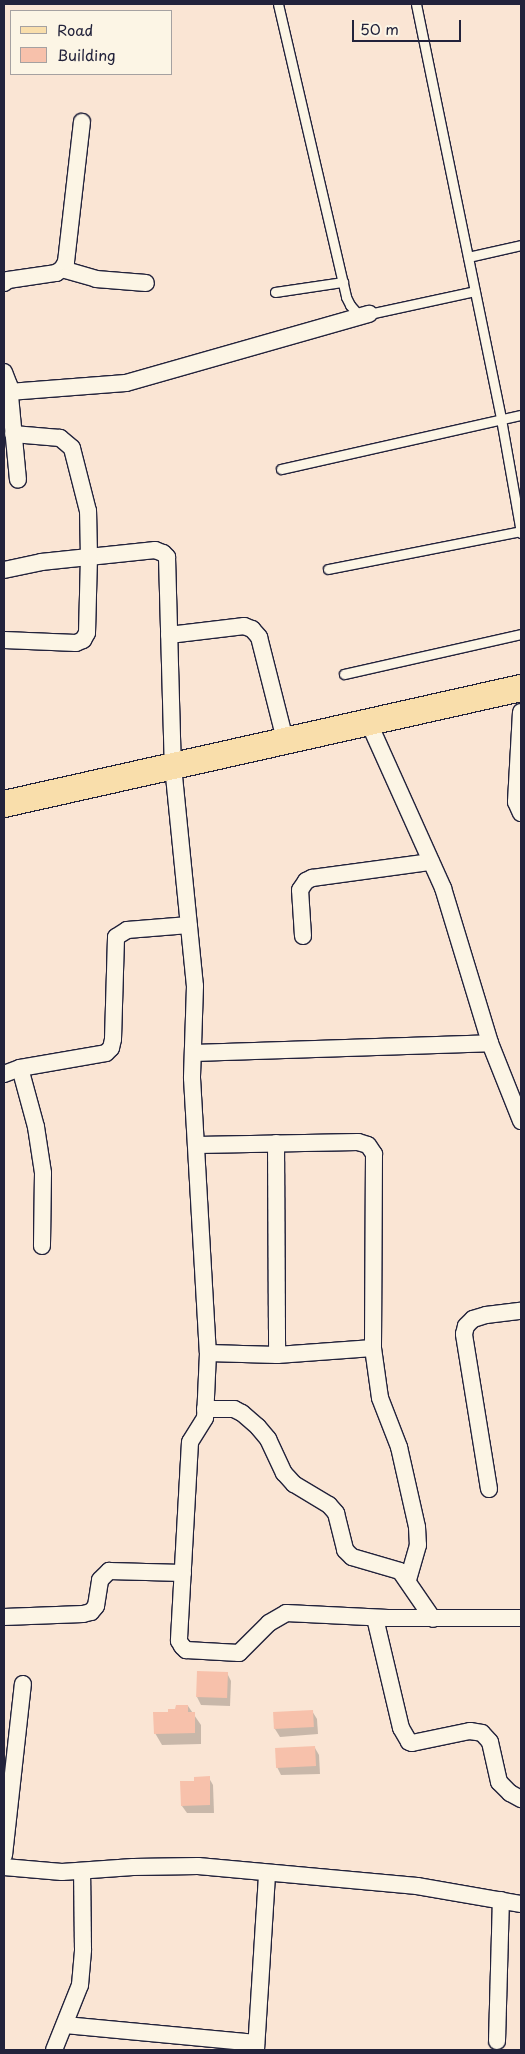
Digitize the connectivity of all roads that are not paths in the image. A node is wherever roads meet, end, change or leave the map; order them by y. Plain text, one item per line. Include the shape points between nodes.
1 (278, 4) edge
2 (416, 4) edge
3 (82, 122) dead end
4 (521, 245) edge
5 (468, 257) junction
6 (62, 269) junction
7 (146, 282) dead end
8 (343, 282) junction
9 (4, 283) edge
10 (475, 291) junction
11 (274, 292) dead end
12 (369, 314) junction
13 (4, 372) edge
14 (9, 392) junction
15 (521, 415) edge
16 (501, 419) junction
17 (14, 434) junction
18 (281, 469) dead end
19 (18, 480) dead end
20 (521, 532) edge
21 (89, 557) junction
22 (328, 569) dead end
23 (4, 570) edge
24 (521, 634) edge
25 (169, 635) junction
26 (4, 640) edge
27 (344, 674) dead end
28 (521, 688) edge
29 (521, 712) edge
30 (368, 721) junction
31 (285, 740) junction
32 (173, 766) junction
33 (4, 804) edge
34 (521, 813) edge
35 (431, 862) junction
36 (189, 925) junction
37 (303, 936) dead end
38 (490, 1043) junction
39 (194, 1052) junction
40 (20, 1068) junction
41 (4, 1074) edge
42 (521, 1121) edge
43 (276, 1144) junction
44 (197, 1145) junction
45 (42, 1246) dead end
46 (521, 1312) edge
47 (373, 1348) junction
48 (208, 1354) junction
49 (277, 1355) junction
50 (206, 1408) junction
51 (489, 1489) dead end
52 (183, 1573) junction
53 (408, 1581) junction
54 (4, 1617) edge
55 (375, 1618) junction
56 (521, 1618) edge
57 (434, 1619) junction
58 (23, 1684) dead end
59 (521, 1799) edge
60 (4, 1855) edge
61 (4, 1866) edge
62 (82, 1872) junction
63 (267, 1874) junction
64 (501, 1900) junction
65 (521, 1904) edge
66 (65, 2024) junction
67 (497, 2040) dead end
68 (256, 2047) edge
69 (54, 2050) edge

1 - 8 lane
2 - 5 lane
3 - 6 street via 66,262
4 - 5 lane
5 - 10 lane
6 - 7 street via 96,279
6 - 9 street
8 - 11 lane
8 - 12 lane via 350,305 357,313
10 - 12 lane
10 - 16 lane
12 - 14 street via 126,383
13 - 14 street
14 - 17 street
15 - 16 lane
16 - 18 lane
16 - 20 lane
17 - 19 street
17 - 21 street via 60,438 72,448 88,510
20 - 22 lane
21 - 23 street
21 - 25 street via 155,550 164,553 167,557
21 - 26 street via 87,633 83,640 76,643
24 - 27 lane
25 - 31 street via 244,626 252,628 259,637
25 - 32 street
28 - 30 main road
29 - 34 street via 516,802
30 - 31 main road
30 - 35 street
31 - 32 main road
32 - 33 main road
32 - 36 street
35 - 37 street via 306,881 300,890
35 - 38 street via 443,888
36 - 39 street via 195,986
36 - 40 street via 127,930 116,937 113,1039 106,1053
38 - 39 street
38 - 42 street
39 - 44 street via 192,1078
40 - 41 street
40 - 45 street via 36,1127 43,1173
43 - 44 street
43 - 47 street via 358,1142 368,1145 374,1154
43 - 49 street
44 - 48 street
46 - 51 street via 473,1319 464,1334
47 - 49 street
47 - 53 street via 380,1398 399,1447 417,1528 418,1545
48 - 49 street
48 - 50 street
50 - 52 street via 202,1426 190,1442
50 - 53 street via 234,1409 242,1413 268,1439 284,1473 294,1484 329,1505 336,1513 345,1550 352,1557 400,1572
52 - 54 street via 109,1571 100,1580 96,1606 91,1612
52 - 55 street via 179,1641 186,1650 239,1653 269,1623 286,1613
53 - 57 street
55 - 57 street
55 - 59 street via 401,1728 409,1742 470,1731 482,1733 490,1742 499,1782 510,1794
56 - 57 street
58 - 60 street
61 - 62 street
62 - 63 street via 198,1866
62 - 66 street via 80,1985
63 - 64 street via 417,1886
63 - 68 street
64 - 65 street
64 - 67 street
66 - 68 street
66 - 69 street

